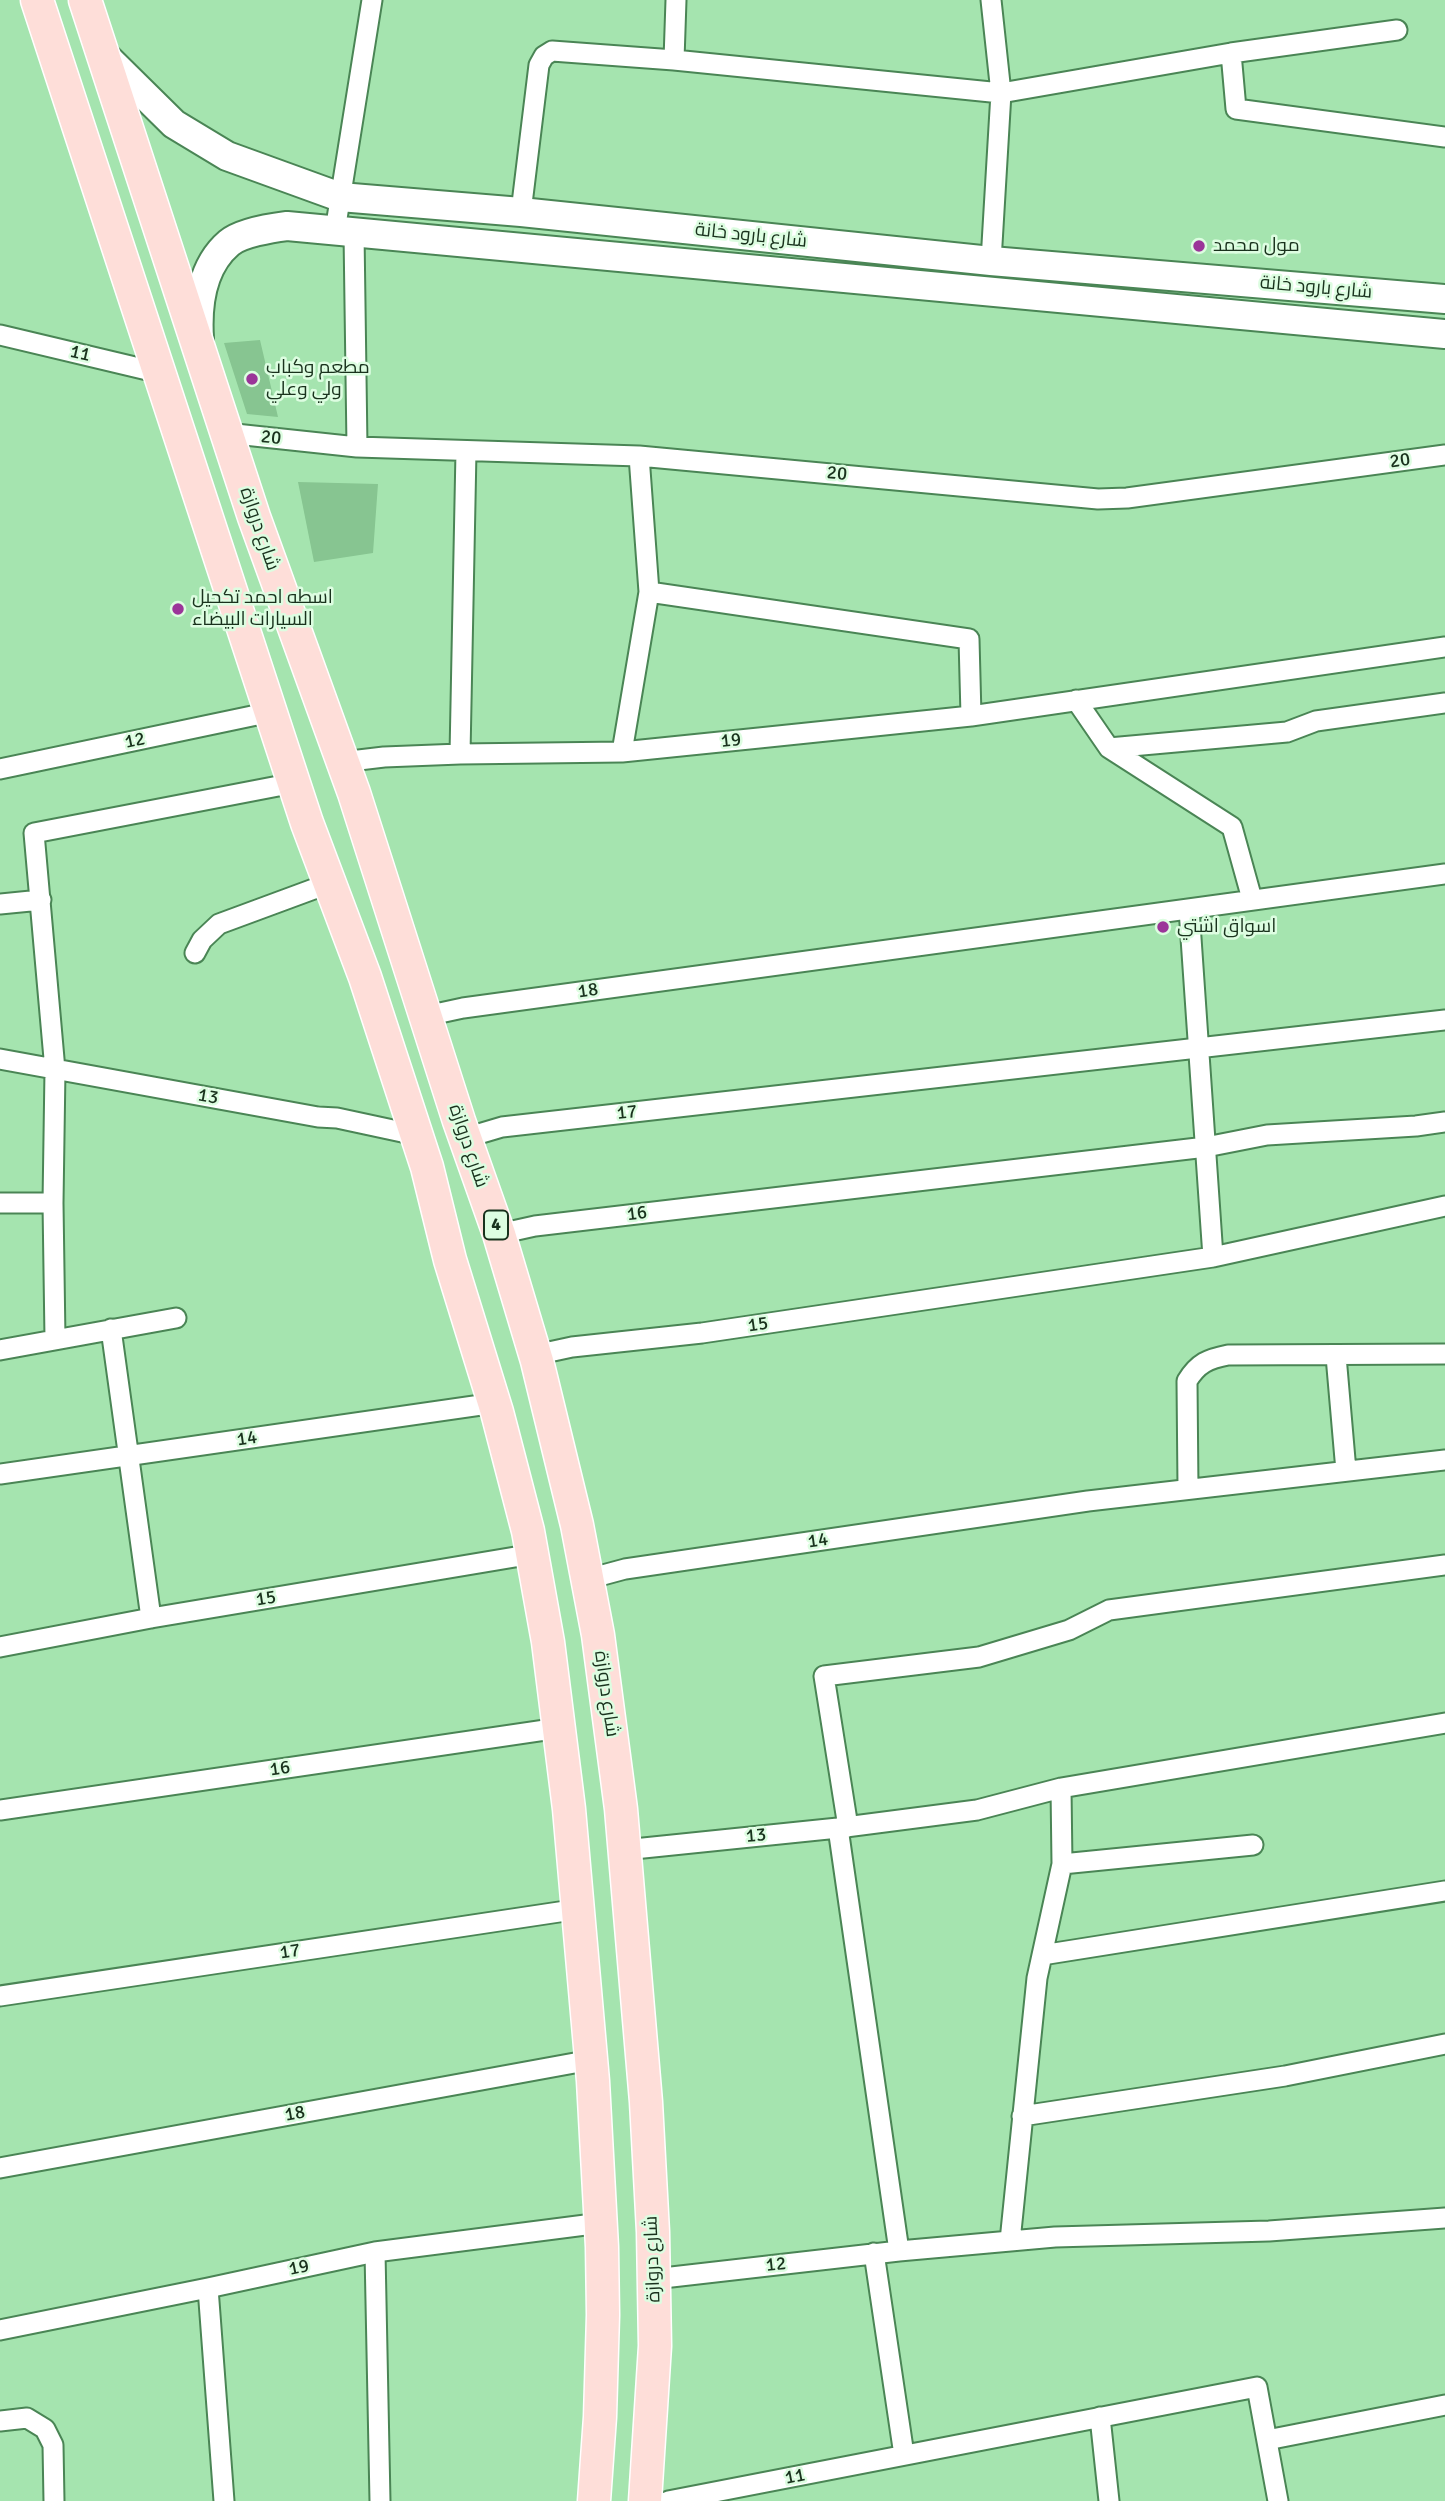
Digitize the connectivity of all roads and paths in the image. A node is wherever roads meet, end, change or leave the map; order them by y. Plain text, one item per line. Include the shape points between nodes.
1 (37, 0) edge
2 (85, 0) edge
3 (372, 0) edge
4 (676, 0) edge
5 (991, 0) edge
6 (1397, 30) dead end
7 (102, 53) junction
8 (1231, 53) junction
9 (674, 60) junction
10 (1001, 93) junction
11 (1445, 137) edge
12 (340, 197) junction
13 (521, 212) junction
14 (344, 232) junction
15 (990, 261) junction
16 (1445, 299) edge
17 (1445, 334) edge
18 (0, 335) edge
19 (200, 355) junction
20 (160, 373) junction
21 (226, 433) junction
22 (357, 447) junction
23 (466, 451) junction
24 (1445, 455) edge
25 (639, 456) junction
26 (649, 592) junction
27 (1445, 648) edge
28 (1076, 700) junction
29 (1445, 703) edge
30 (271, 712) junction
31 (971, 716) junction
32 (1109, 748) junction
33 (622, 752) junction
34 (460, 754) junction
35 (342, 762) junction
36 (0, 769) edge
37 (294, 783) junction
38 (1445, 874) edge
39 (330, 883) junction
40 (1252, 899) junction
41 (41, 900) junction
42 (0, 904) edge
43 (1189, 909) junction
44 (195, 953) dead end
45 (426, 1016) junction
46 (1445, 1020) edge
47 (1200, 1049) junction
48 (0, 1059) edge
49 (55, 1070) junction
50 (1445, 1122) edge
51 (416, 1135) junction
52 (465, 1139) junction
53 (1206, 1147) junction
54 (0, 1203) edge
55 (53, 1203) junction
56 (1445, 1206) edge
57 (499, 1234) junction
58 (1213, 1257) junction
59 (176, 1318) dead end
60 (111, 1329) junction
61 (55, 1339) junction
62 (0, 1350) edge
63 (1445, 1354) edge
64 (535, 1355) junction
65 (1336, 1356) junction
66 (495, 1403) junction
67 (128, 1457) junction
68 (1445, 1460) edge
69 (1346, 1471) junction
70 (0, 1474) edge
71 (1188, 1489) junction
72 (533, 1554) junction
73 (1445, 1565) edge
74 (588, 1578) junction
75 (151, 1618) junction
76 (0, 1647) edge
77 (1445, 1723) edge
78 (559, 1728) junction
79 (614, 1758) junction
80 (564, 1765) junction
81 (1061, 1788) junction
82 (0, 1811) edge
83 (843, 1828) junction
84 (1253, 1845) dead end
85 (624, 1850) junction
86 (1062, 1864) junction
87 (1445, 1891) edge
88 (579, 1909) junction
89 (1042, 1955) junction
90 (0, 1996) edge
91 (1445, 2044) edge
92 (591, 2060) junction
93 (1022, 2116) junction
94 (0, 2168) edge
95 (1445, 2218) edge
96 (601, 2222) junction
97 (1010, 2241) junction
98 (899, 2251) junction
99 (375, 2252) junction
100 (874, 2253) junction
101 (654, 2279) junction
102 (208, 2288) junction
103 (0, 2330) edge
104 (1445, 2404) edge
105 (1100, 2417) junction
106 (0, 2421) edge
107 (1267, 2440) junction
108 (904, 2455) junction
109 (675, 2500) edge
110 (54, 2501) edge
111 (224, 2501) edge
112 (380, 2501) edge
113 (594, 2501) edge
114 (645, 2501) edge
115 (1109, 2501) edge
116 (1278, 2501) edge

1 - 20 main road
2 - 7 main road, شارع دروازة / 4
3 - 12 street
4 - 9 street
5 - 10 street
6 - 8 street
7 - 12 main road, شارع بارود خانة via 184,131 227,156
7 - 19 main road, شارع دروازة / 4
8 - 10 street
8 - 11 street via 1236,109
9 - 10 street
9 - 13 street via 552,51 544,55
10 - 15 street
12 - 13 main road, شارع بارود خانة
12 - 14 street
13 - 15 main road, شارع بارود خانة
14 - 17 main road, شارع بارود خانة
14 - 19 main road, شارع بارود خانة via 286,226 230,241 202,287 197,316
14 - 22 street
15 - 16 main road, شارع بارود خانة
18 - 20 street, 11
19 - 21 main road, شارع دروازة / 4
20 - 30 main road
21 - 22 street, 20
21 - 35 main road, شارع دروازة / 4
22 - 23 street, 20
23 - 25 street, 20
23 - 34 street
24 - 25 street, 20 via 1098,499
25 - 26 street
26 - 31 street via 969,639
26 - 33 street
27 - 28 street, 19
28 - 31 street, 19
28 - 32 street
29 - 32 street via 1316,721 1287,732
30 - 36 street, 12
30 - 37 main road
31 - 33 street, 19
32 - 40 street via 1232,827
33 - 34 street, 19
34 - 35 street, 19
35 - 45 main road, شارع دروازة / 4
37 - 39 main road
37 - 41 street via 34,833
38 - 40 street, 18
39 - 44 street via 219,924
39 - 51 main road
40 - 43 street, 18
41 - 42 street
41 - 49 street
43 - 45 street, 18
43 - 47 street
45 - 52 main road, شارع دروازة / 4
46 - 47 street, 17
47 - 52 street, 17 via 502,1127
47 - 53 street
48 - 49 street, 13
49 - 51 street, 13
49 - 55 street
50 - 53 street, 16 via 1267,1135
51 - 66 main road
52 - 57 main road, شارع دروازة / 4
53 - 57 street, 16 via 535,1226
53 - 58 street
54 - 55 street
55 - 61 street
56 - 58 street, 15
57 - 64 main road, شارع دروازة / 4
58 - 64 street, 15
59 - 60 street
60 - 61 street
60 - 67 street
61 - 62 street
63 - 65 street
64 - 74 main road, شارع دروازة / 4
65 - 69 street
65 - 71 street via 1228,1355 1206,1360 1195,1369 1187,1381
66 - 67 street, 14
66 - 72 main road
67 - 70 street, 14
67 - 75 street
68 - 69 street, 14
69 - 71 street, 14
71 - 74 street, 14
72 - 75 street, 15
72 - 78 main road
73 - 83 street via 1109,1610 1069,1630 979,1657 824,1676
74 - 79 main road, شارع دروازة / 4
75 - 76 street, 15
77 - 81 street, 13
78 - 80 main road
78 - 82 street, 16
79 - 80 main road
79 - 85 main road, شارع دروازة / 4
80 - 88 main road
81 - 83 street, 13 via 977,1810
81 - 86 street
83 - 85 street, 13
83 - 98 street
84 - 86 street
85 - 101 main road, شارع دروازة / 4 via 646,2102
86 - 89 street
87 - 89 street
88 - 90 street, 17
88 - 92 main road
89 - 93 street
91 - 93 street via 1286,2076
92 - 94 street, 18
92 - 96 main road
93 - 97 street
95 - 97 street, 12 via 1269,2231
96 - 99 street, 19
96 - 113 main road via 603,2315
97 - 98 street, 12
98 - 100 street, 12
99 - 102 street, 19
99 - 112 street
100 - 101 street, 12
100 - 108 street
101 - 114 main road, شارع دروازة / 4
102 - 103 street, 19
102 - 111 street
104 - 107 street
105 - 107 street, 11 via 1256,2387
105 - 108 street, 11
105 - 115 street
106 - 110 street via 27,2418 45,2429 54,2445
107 - 116 street
108 - 109 street, 11

